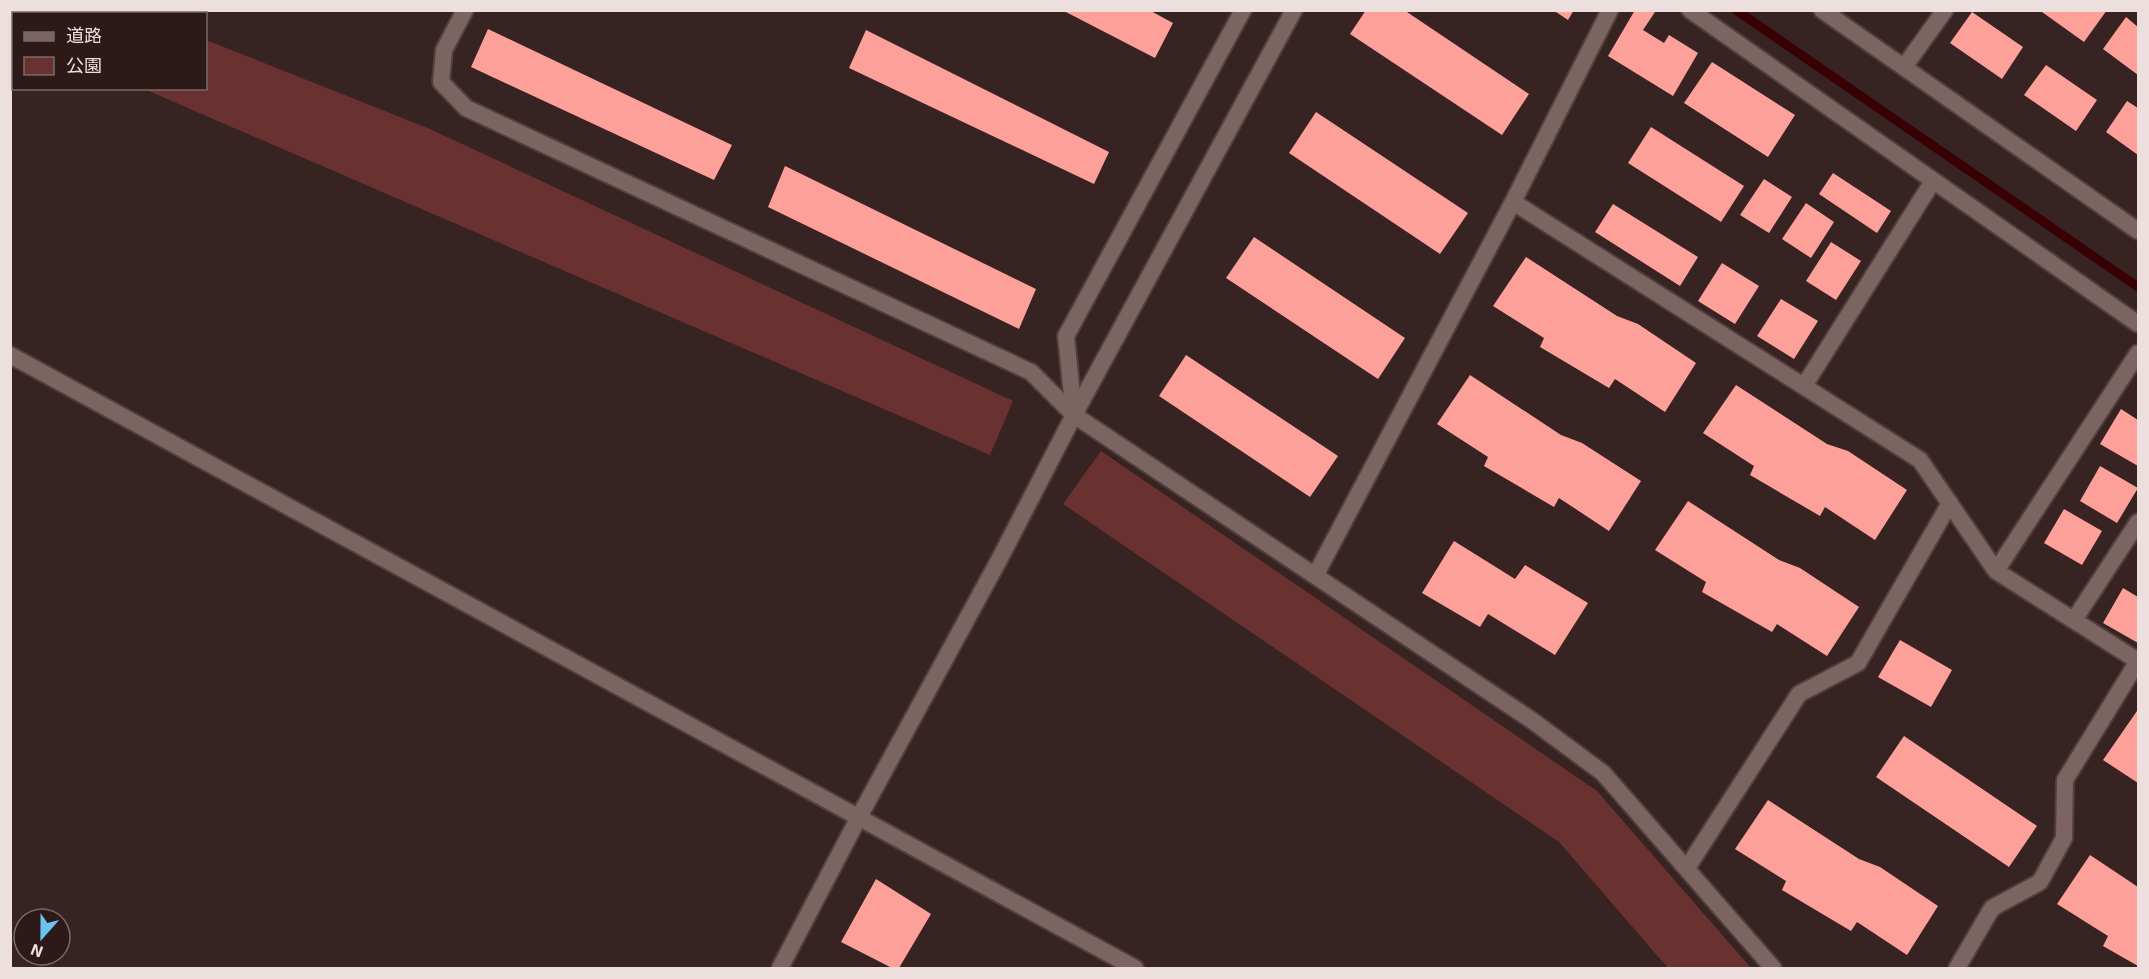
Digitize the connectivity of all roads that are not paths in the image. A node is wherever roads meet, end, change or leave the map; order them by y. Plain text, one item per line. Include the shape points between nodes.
1 (465, 10) edge
2 (1243, 10) edge
3 (1294, 10) edge
4 (1610, 10) edge
5 (1690, 10) edge
6 (1822, 10) edge
7 (1945, 10) edge
8 (1904, 67) junction
9 (1933, 181) junction
10 (1514, 202) junction
11 (2139, 231) edge
12 (2139, 324) edge
13 (2139, 353) edge
14 (10, 356) edge
15 (1804, 386) junction
16 (1074, 415) junction
17 (1950, 503) junction
18 (2139, 522) edge
19 (1996, 571) junction
20 (1315, 576) junction
21 (2074, 620) junction
22 (2138, 661) edge
23 (859, 818) junction
24 (1687, 868) junction
25 (780, 969) edge
26 (1136, 969) edge
27 (1773, 969) edge
28 (1957, 969) edge

1 - 16 street via 444,50 441,82 466,108 1030,372
2 - 16 street via 1066,336
3 - 16 street
4 - 10 street
5 - 9 street
6 - 8 street
7 - 8 street
8 - 11 street
9 - 12 street
9 - 15 street
10 - 15 street
10 - 20 street
13 - 19 street
14 - 23 street
15 - 17 street via 1920,460
16 - 20 street
16 - 23 street
17 - 19 street
17 - 24 street via 1858,663 1799,694
18 - 21 street
19 - 21 street
20 - 24 street via 1604,773
21 - 22 street
22 - 28 street via 2065,780 2064,838 2040,882 1992,908
23 - 25 street
23 - 26 street
24 - 27 street

